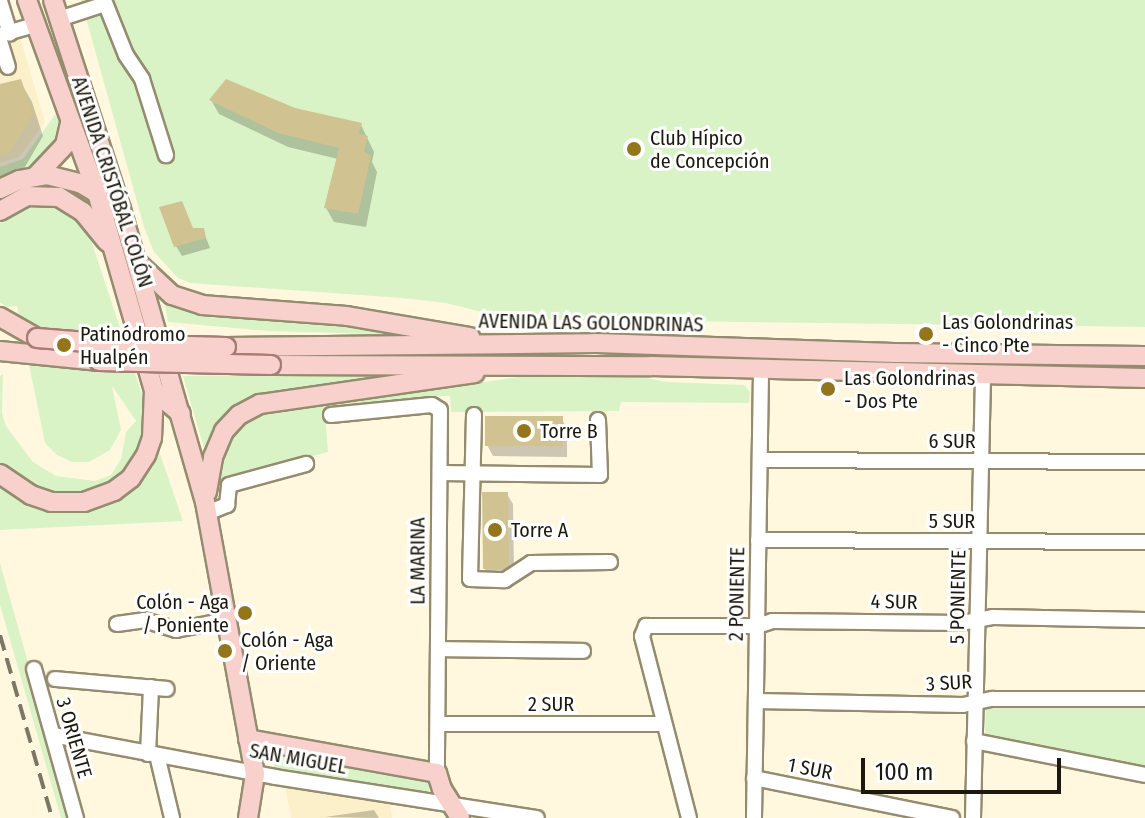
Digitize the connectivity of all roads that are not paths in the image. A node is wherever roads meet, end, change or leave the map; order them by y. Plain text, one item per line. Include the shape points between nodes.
1 (27, 0) edge
2 (53, 0) edge
3 (0, 1) edge
4 (104, 2) edge
5 (59, 19) junction
6 (35, 25) junction
7 (3, 37) edge
8 (8, 67) dead end
9 (70, 122) junction
10 (166, 155) dead end
11 (36, 176) junction
12 (0, 189) edge
13 (97, 193) junction
14 (0, 211) edge
15 (125, 225) junction
16 (114, 254) junction
17 (135, 258) junction
18 (0, 317) edge
19 (0, 332) edge
20 (37, 338) junction
21 (500, 343) junction
22 (0, 351) edge
23 (894, 353) junction
24 (1005, 355) junction
25 (269, 356) junction
26 (1145, 356) edge
27 (42, 357) junction
28 (529, 365) junction
29 (0, 367) edge
30 (761, 371) junction
31 (872, 374) junction
32 (983, 376) junction
33 (1145, 378) edge
34 (154, 391) junction
35 (181, 414) junction
36 (331, 415) dead end
37 (474, 415) dead end
38 (598, 420) dead end
39 (760, 460) junction
40 (981, 461) junction
41 (1145, 462) edge
42 (306, 464) dead end
43 (440, 473) junction
44 (472, 473) junction
45 (0, 474) edge
46 (206, 508) junction
47 (758, 540) junction
48 (979, 541) junction
49 (1145, 542) edge
50 (610, 562) dead end
51 (226, 620) junction
52 (977, 620) junction
53 (1145, 620) edge
54 (117, 624) dead end
55 (757, 626) junction
56 (439, 649) junction
57 (583, 651) dead end
58 (34, 669) dead end
59 (55, 679) dead end
60 (151, 687) junction
61 (167, 689) dead end
62 (1145, 699) edge
63 (756, 701) junction
64 (975, 703) junction
65 (438, 724) junction
66 (664, 724) junction
67 (53, 735) junction
68 (248, 739) junction
69 (974, 741) junction
70 (152, 754) junction
71 (437, 773) junction
72 (255, 774) junction
73 (1145, 775) edge
74 (754, 778) junction
75 (456, 810) edge
76 (76, 818) edge
77 (172, 818) edge
78 (248, 818) edge
79 (537, 818) edge
80 (689, 818) edge
81 (754, 818) edge
82 (952, 818) edge
83 (973, 818) edge

1 - 6 main road, AVENIDA CRISTÓBAL COLÓN
2 - 5 main road, AVENIDA CRISTÓBAL COLÓN
3 - 7 street
4 - 5 street
4 - 10 street via 142,79
5 - 15 main road, AVENIDA CRISTÓBAL COLÓN
6 - 7 street
6 - 9 main road, AVENIDA CRISTÓBAL COLÓN
7 - 8 street
9 - 11 main road via 65,145
9 - 13 main road, AVENIDA CRISTÓBAL COLÓN
11 - 12 main road
11 - 13 main road via 70,179
13 - 15 main road
13 - 16 main road, AVENIDA CRISTÓBAL COLÓN
14 - 16 main road via 27,196 59,197 83,212
15 - 17 main road, AVENIDA CRISTÓBAL COLÓN
16 - 34 main road, AVENIDA CRISTÓBAL COLÓN
17 - 21 main road via 165,290 191,303 382,320
17 - 35 main road, AVENIDA CRISTÓBAL COLÓN
18 - 20 main road
19 - 20 main road, AVENIDA LAS GOLONDRINAS
20 - 25 main road, AVENIDA LAS GOLONDRINAS, bridge
21 - 23 main road, AVENIDA LAS GOLONDRINAS
21 - 25 main road, AVENIDA LAS GOLONDRINAS
22 - 27 main road
23 - 24 main road, AVENIDA LAS GOLONDRINAS
23 - 31 street via 888,366
24 - 26 main road, AVENIDA LAS GOLONDRINAS
24 - 32 main road
25 - 27 main road, AVENIDA LAS GOLONDRINAS, bridge via 156,364
25 - 28 main road, AVENIDA LAS GOLONDRINAS
27 - 29 main road
28 - 30 main road, AVENIDA LAS GOLONDRINAS
28 - 46 main road via 260,404 239,415 221,437 209,471
30 - 31 main road, AVENIDA LAS GOLONDRINAS
30 - 39 street, 2 PONIENTE
31 - 32 main road, AVENIDA LAS GOLONDRINAS
32 - 33 main road, AVENIDA LAS GOLONDRINAS
32 - 40 street, 5 PONIENTE
34 - 35 main road
34 - 45 main road via 146,455 131,478 114,491 84,502 51,502
35 - 46 main road, AVENIDA CRISTÓBAL COLÓN
36 - 43 street, LA MARINA via 435,405 440,413
37 - 44 street
38 - 44 street via 600,475
39 - 40 street, 6 SUR
39 - 47 street, 2 PONIENTE
40 - 41 street, 6 SUR
40 - 48 street, 5 PONIENTE
42 - 46 street via 230,485 227,505
43 - 44 street
43 - 56 street, LA MARINA
44 - 50 street via 470,579 505,580 531,563
46 - 51 main road, AVENIDA CRISTÓBAL COLÓN
47 - 48 street, 5 SUR
47 - 55 street, 2 PONIENTE
48 - 49 street, 5 SUR
48 - 52 street, 5 PONIENTE
51 - 54 street via 176,630 144,620
51 - 68 main road, AVENIDA CRISTÓBAL COLÓN
52 - 53 street, 4 SUR
52 - 55 street, 4 SUR via 772,621
52 - 64 street, 5 PONIENTE
55 - 63 street, 2 PONIENTE
55 - 66 street, 4 SUR via 644,628
56 - 57 street
56 - 65 street, LA MARINA
58 - 67 street, 3 ORIENTE
59 - 60 street
60 - 61 street
60 - 70 street
62 - 64 street, 3 SUR
63 - 64 street, 3 SUR
63 - 74 street, 2 PONIENTE
64 - 69 street, 5 PONIENTE
65 - 66 street, 2 SUR
65 - 71 street, LA MARINA
66 - 80 street
67 - 70 street, SAN MIGUEL
67 - 76 street, 3 ORIENTE
68 - 71 main road, SAN MIGUEL
68 - 72 main road, AVENIDA CRISTÓBAL COLÓN
69 - 73 street
69 - 83 street, 5 PONIENTE
70 - 72 street, SAN MIGUEL
70 - 77 street
71 - 75 main road, LA MARINA
72 - 75 street, SAN MIGUEL
72 - 78 main road, AVENIDA CRISTÓBAL COLÓN
74 - 81 street, 2 PONIENTE
74 - 82 street, 1 SUR
75 - 79 street, SAN MIGUEL

